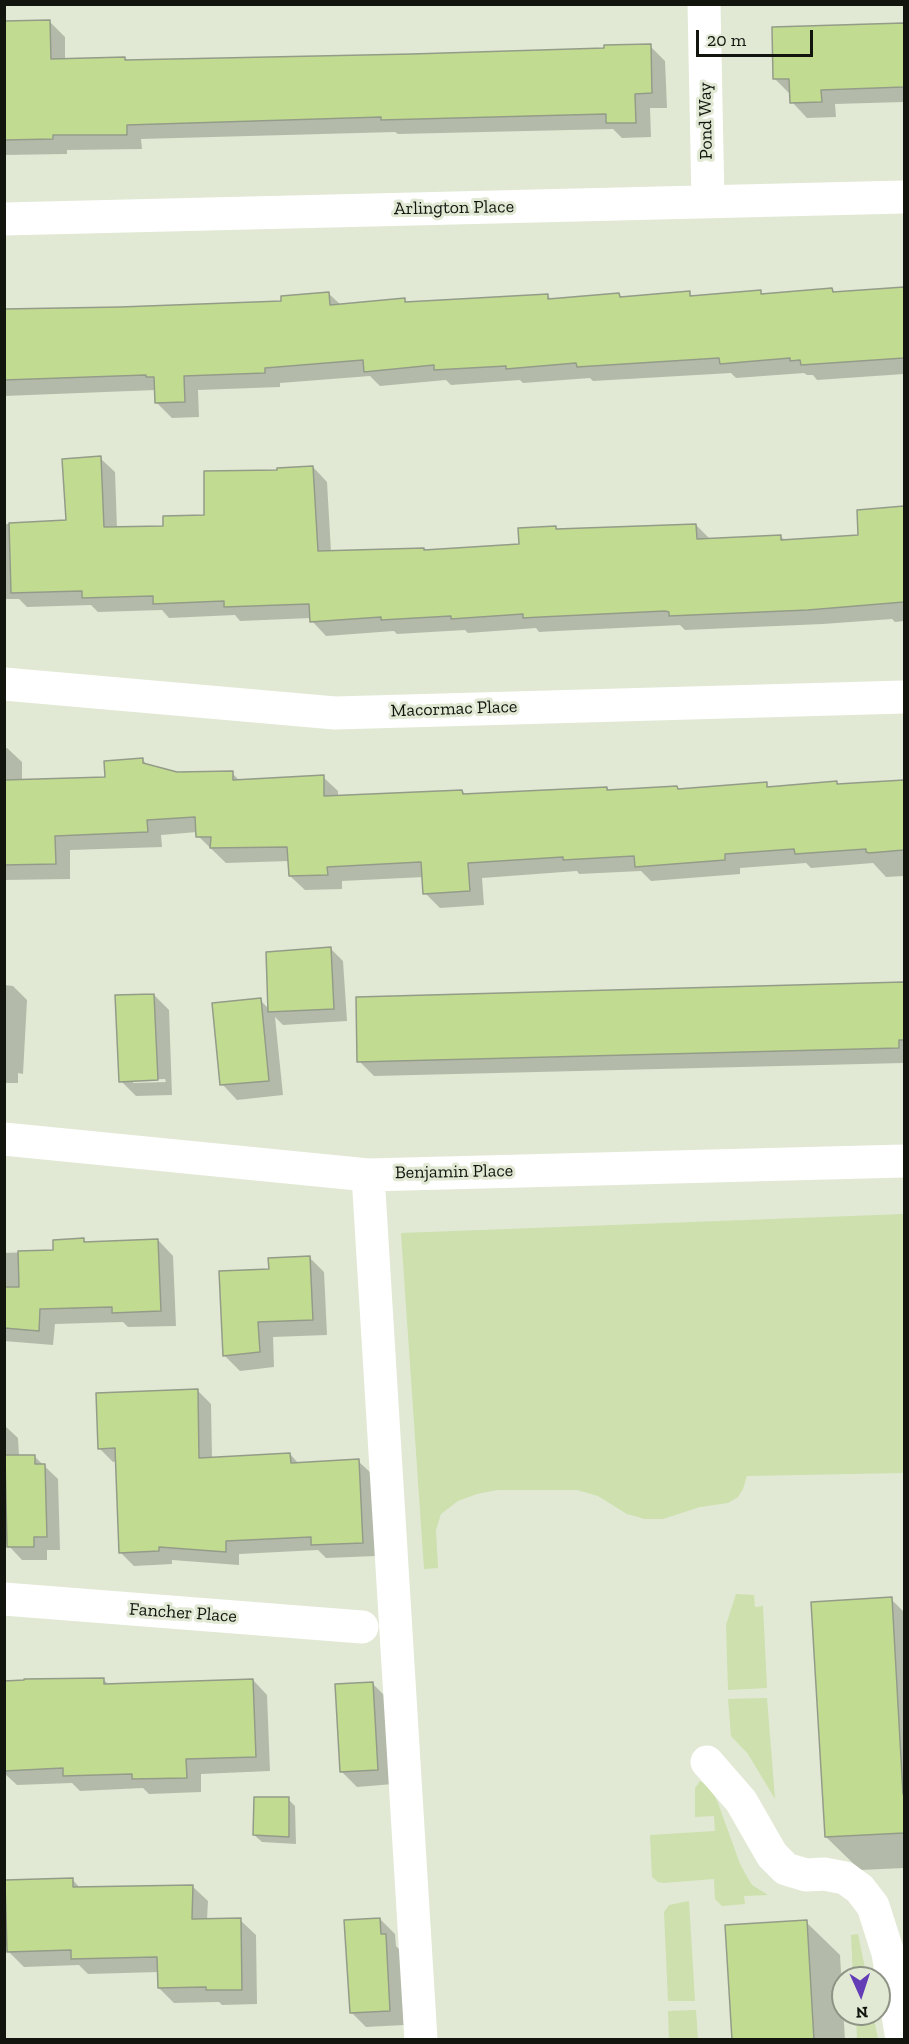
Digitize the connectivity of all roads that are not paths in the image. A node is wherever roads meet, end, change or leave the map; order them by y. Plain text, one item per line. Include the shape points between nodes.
1 (704, 4) edge
2 (904, 197) edge
3 (708, 202) junction
4 (4, 219) edge
5 (4, 684) edge
6 (904, 697) edge
7 (4, 1139) edge
8 (904, 1161) edge
9 (368, 1175) junction
10 (4, 1599) edge
11 (362, 1627) dead end
12 (707, 1762) dead end
13 (421, 2040) edge
14 (902, 2040) edge

1 - 3 street, Pond Way
2 - 3 street, Arlington Place
3 - 4 street, Arlington Place
5 - 6 street, Macormac Place via 335,713
7 - 9 street, Benjamin Place
8 - 9 street, Benjamin Place
9 - 13 street
10 - 11 street, Fancher Place
12 - 14 street via 741,1801 771,1855 786,1869 845,1878 873,1905 888,1953

